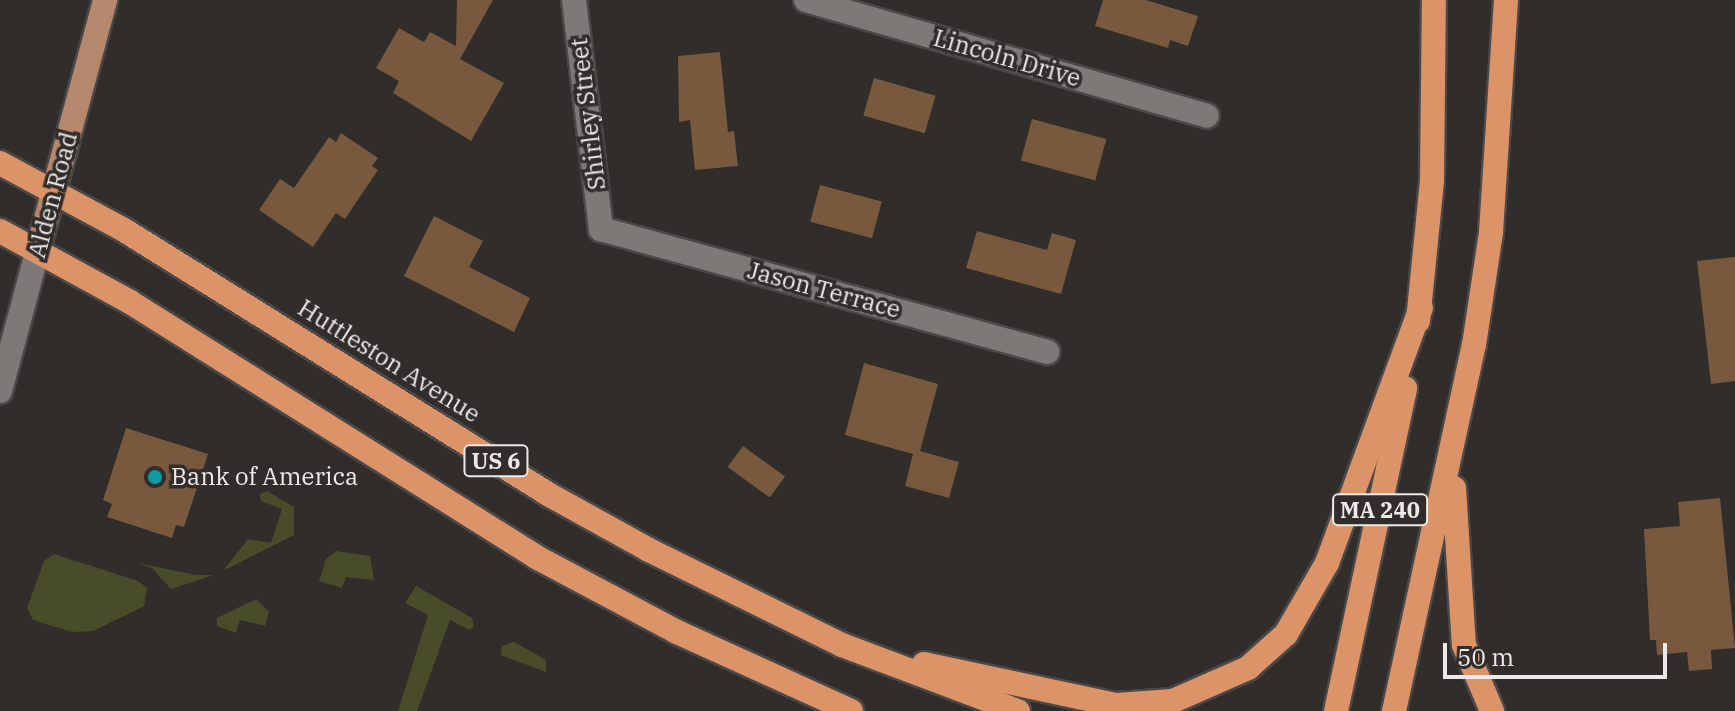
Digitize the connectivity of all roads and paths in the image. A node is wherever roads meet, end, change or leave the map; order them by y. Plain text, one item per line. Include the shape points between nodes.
1 (105, 0) edge
2 (574, 0) edge
3 (806, 0) edge
4 (1434, 0) edge
5 (1506, 0) edge
6 (1207, 116) dead end
7 (0, 163) edge
8 (54, 190) junction
9 (601, 229) joint
10 (0, 231) edge
11 (38, 249) junction
12 (1421, 308) junction
13 (1047, 352) dead end
14 (0, 391) edge
15 (1454, 450) junction
16 (842, 645) junction
17 (851, 711) edge
18 (1018, 711) edge
19 (1336, 711) edge
20 (1394, 711) edge
21 (1492, 711) edge

1 - 8 main road, Alden Road
2 - 9 street, Shirley Street
3 - 6 street, Lincoln Drive
4 - 12 highway, MA 240 via 1432,181
5 - 15 highway, MA 240 via 1491,232
7 - 8 highway, Huttleston Avenue / US 6
8 - 11 main road, Alden Road
8 - 16 highway, Huttleston Avenue / US 6 via 548,494
9 - 13 street, Jason Terrace
10 - 11 highway, US 6
11 - 14 street, Alden Road
11 - 17 highway, US 6 via 538,558 677,632
12 - 16 highway via 1340,535 1313,593 1286,634 1228,680 1173,701 1116,705
12 - 19 highway, MA 240
15 - 20 highway, MA 240
15 - 21 highway via 1464,645
16 - 18 highway, Huttleston Avenue / US 6

